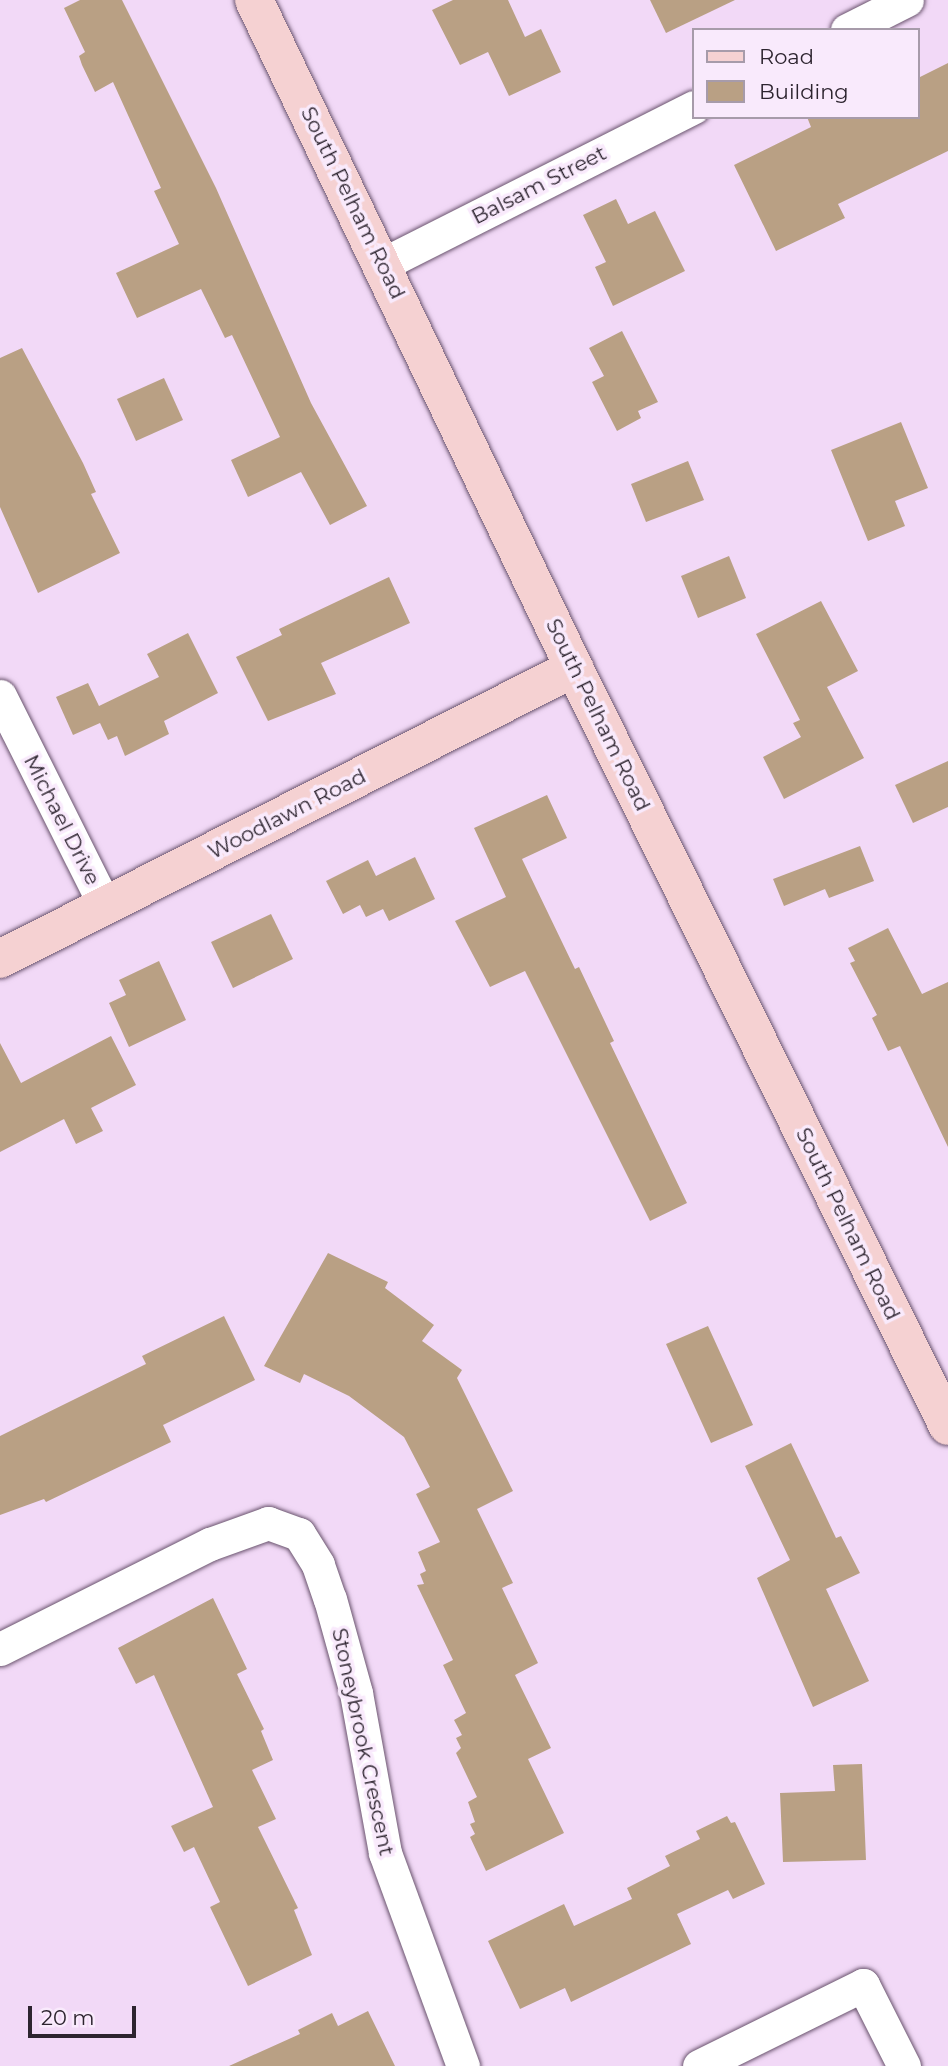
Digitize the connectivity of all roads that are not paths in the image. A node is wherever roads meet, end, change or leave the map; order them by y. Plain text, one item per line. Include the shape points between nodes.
1 (254, 0) edge
2 (906, 0) edge
3 (852, 28) edge
4 (692, 108) edge
5 (383, 264) junction
6 (574, 668) junction
7 (0, 696) edge
8 (105, 906) junction
9 (0, 959) edge
10 (948, 1426) edge
11 (0, 1649) edge
12 (463, 2066) edge
13 (699, 2066) edge
14 (904, 2066) edge

1 - 5 main road, South Pelham Road
2 - 3 street
4 - 5 street, Balsam Street
5 - 6 main road, South Pelham Road
6 - 8 main road, Woodlawn Road
6 - 10 main road, South Pelham Road
7 - 8 street, Michael Drive
8 - 9 main road, Woodlawn Road
11 - 12 street, Stoneybrook Crescent via 210,1544 268,1522 299,1534 318,1565 356,1693 385,1853
13 - 14 street via 863,1985

